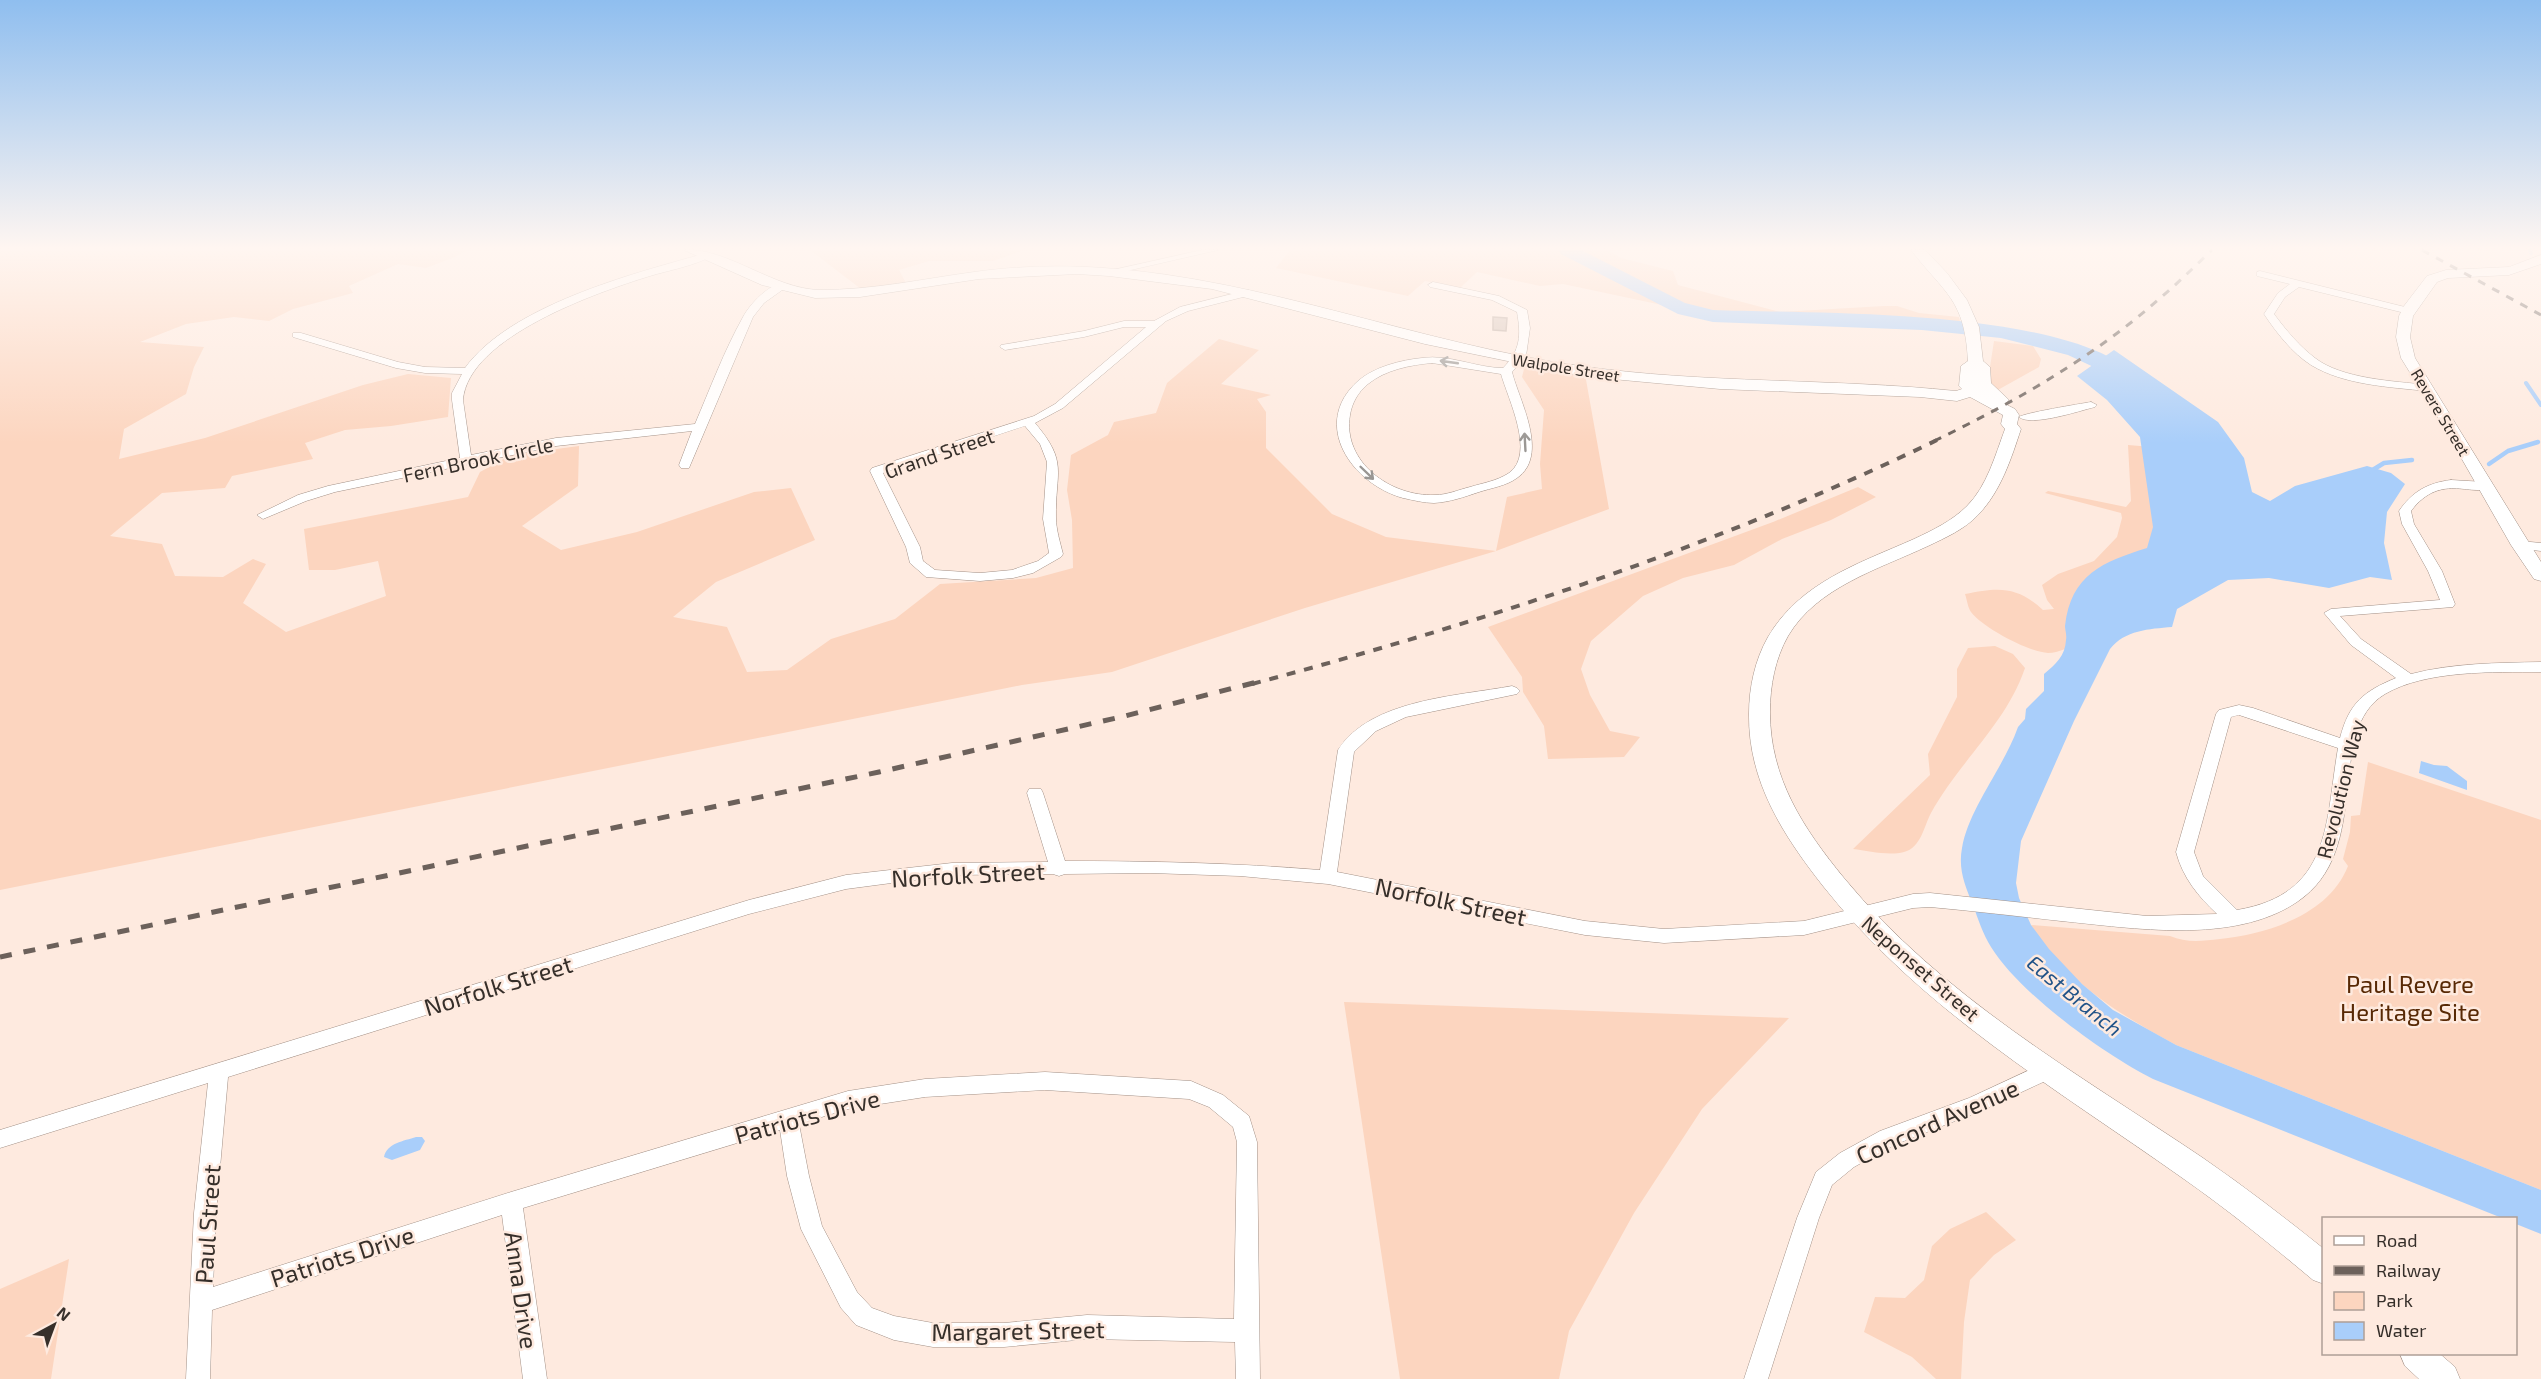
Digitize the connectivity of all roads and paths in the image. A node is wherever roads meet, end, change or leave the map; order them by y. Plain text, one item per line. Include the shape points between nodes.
1 (542, 314) edge
2 (749, 314) edge
3 (1174, 314) edge
4 (1328, 314) edge
5 (1523, 314) edge
6 (1966, 314) edge
7 (2269, 314) edge
8 (2408, 314) edge
9 (1156, 324) junction
10 (297, 335) dead end
11 (1005, 347) dead end
12 (1518, 360) junction
13 (468, 371) junction
14 (1506, 371) junction
15 (2342, 375) junction
16 (2330, 381) dead end
17 (2427, 388) junction
18 (1975, 393) junction
19 (2091, 405) dead end
20 (1028, 422) junction
21 (2019, 423) junction
22 (699, 427) junction
23 (466, 460) junction
24 (685, 465) dead end
25 (2485, 486) junction
26 (263, 515) dead end
27 (2520, 545) junction
28 (2541, 547) edge
29 (2541, 575) edge
30 (2541, 667) edge
31 (2409, 680) junction
32 (1512, 691) dead end
33 (2347, 746) junction
34 (1035, 794) dead end
35 (1059, 870) junction
36 (1328, 877) junction
37 (1859, 915) junction
38 (2234, 918) junction
39 (219, 1070) junction
40 (2049, 1070) junction
41 (788, 1119) junction
42 (0, 1139) edge
43 (511, 1202) junction
44 (2322, 1267) edge
45 (201, 1302) junction
46 (1246, 1331) junction
47 (2419, 1355) edge
48 (198, 1379) edge
49 (535, 1379) edge
50 (1248, 1379) edge
51 (1756, 1379) edge
52 (2443, 1379) edge

1 - 13 street via 512,331
2 - 22 street
3 - 9 street, Grand Street
4 - 12 main road, Walpole Street
5 - 12 street via 1525,328
6 - 18 main road via 1973,330 1976,363 1982,367 1983,386
7 - 15 street via 2312,361
8 - 17 main road, Revere Street via 2403,345
9 - 11 street via 1133,322
9 - 20 street, Grand Street via 1059,406
10 - 13 street via 396,365
12 - 14 street
12 - 18 main road, Walpole Street via 1675,382 1957,396
13 - 23 street via 458,393
14 -> 14 street via 1491,372 1443,360 1422,361 1372,376 1361,384 1344,409 1344,439 1350,454 1377,483 1428,499 1449,497 1508,478 1519,471 1526,448 1523,419
15 - 16 street
15 - 17 street
17 - 25 main road, Revere Street
18 - 21 main road via 2009,411 2009,424
19 - 21 street
20 - 20 street, Grand Street via 876,471 917,563 925,570 931,574 991,576 1025,572 1056,554 1049,519 1053,462 1046,442
21 - 37 main road, Neponset Street via 1974,509 1945,531 1840,581 1803,604 1789,618 1767,659 1759,710 1763,759 1794,830
22 - 23 street, Fern Brook Circle via 556,442
22 - 24 street
23 - 26 street, Fern Brook Circle via 332,489
25 - 27 main road, Revere Street
25 - 31 street via 2434,485 2411,501 2405,511 2448,604 2331,613 2352,639
27 - 28 street
27 - 29 main road, Revere Street
30 - 31 street, Revolution Way via 2443,673
31 - 33 street, Revolution Way via 2397,682 2365,702 2353,721
32 - 36 street via 1396,716 1372,726 1346,750
33 - 38 street, Revolution Way via 2332,836 2318,870 2287,900
33 - 38 street via 2253,713 2239,710 2224,714 2185,852 2188,869
34 - 35 street
35 - 36 street, Norfolk Street via 1150,867
35 - 39 street, Norfolk Street via 952,869 846,882 749,907
36 - 37 street, Norfolk Street via 1630,934 1804,928
37 - 38 street, Revolution Way via 1913,901 2147,923
37 - 40 main road, Neponset Street via 1938,988
39 - 42 street, Norfolk Street
39 - 45 street, Paul Street
40 - 44 main road, Neponset Street via 2219,1188
40 - 51 street, Concord Avenue via 1976,1104 1887,1138 1847,1160 1824,1179
41 - 43 street, Patriots Drive
41 - 46 street, Margaret Street via 812,1228 849,1300 864,1317 894,1328 933,1335 1004,1335 1087,1327
41 - 46 street, Patriots Drive via 848,1100 925,1088 1045,1081 1191,1090 1216,1101 1242,1122 1247,1142
43 - 45 street, Patriots Drive
43 - 49 street, Anna Drive
45 - 48 street, Paul Street
46 - 50 street, Patriots Drive
47 - 52 main road

